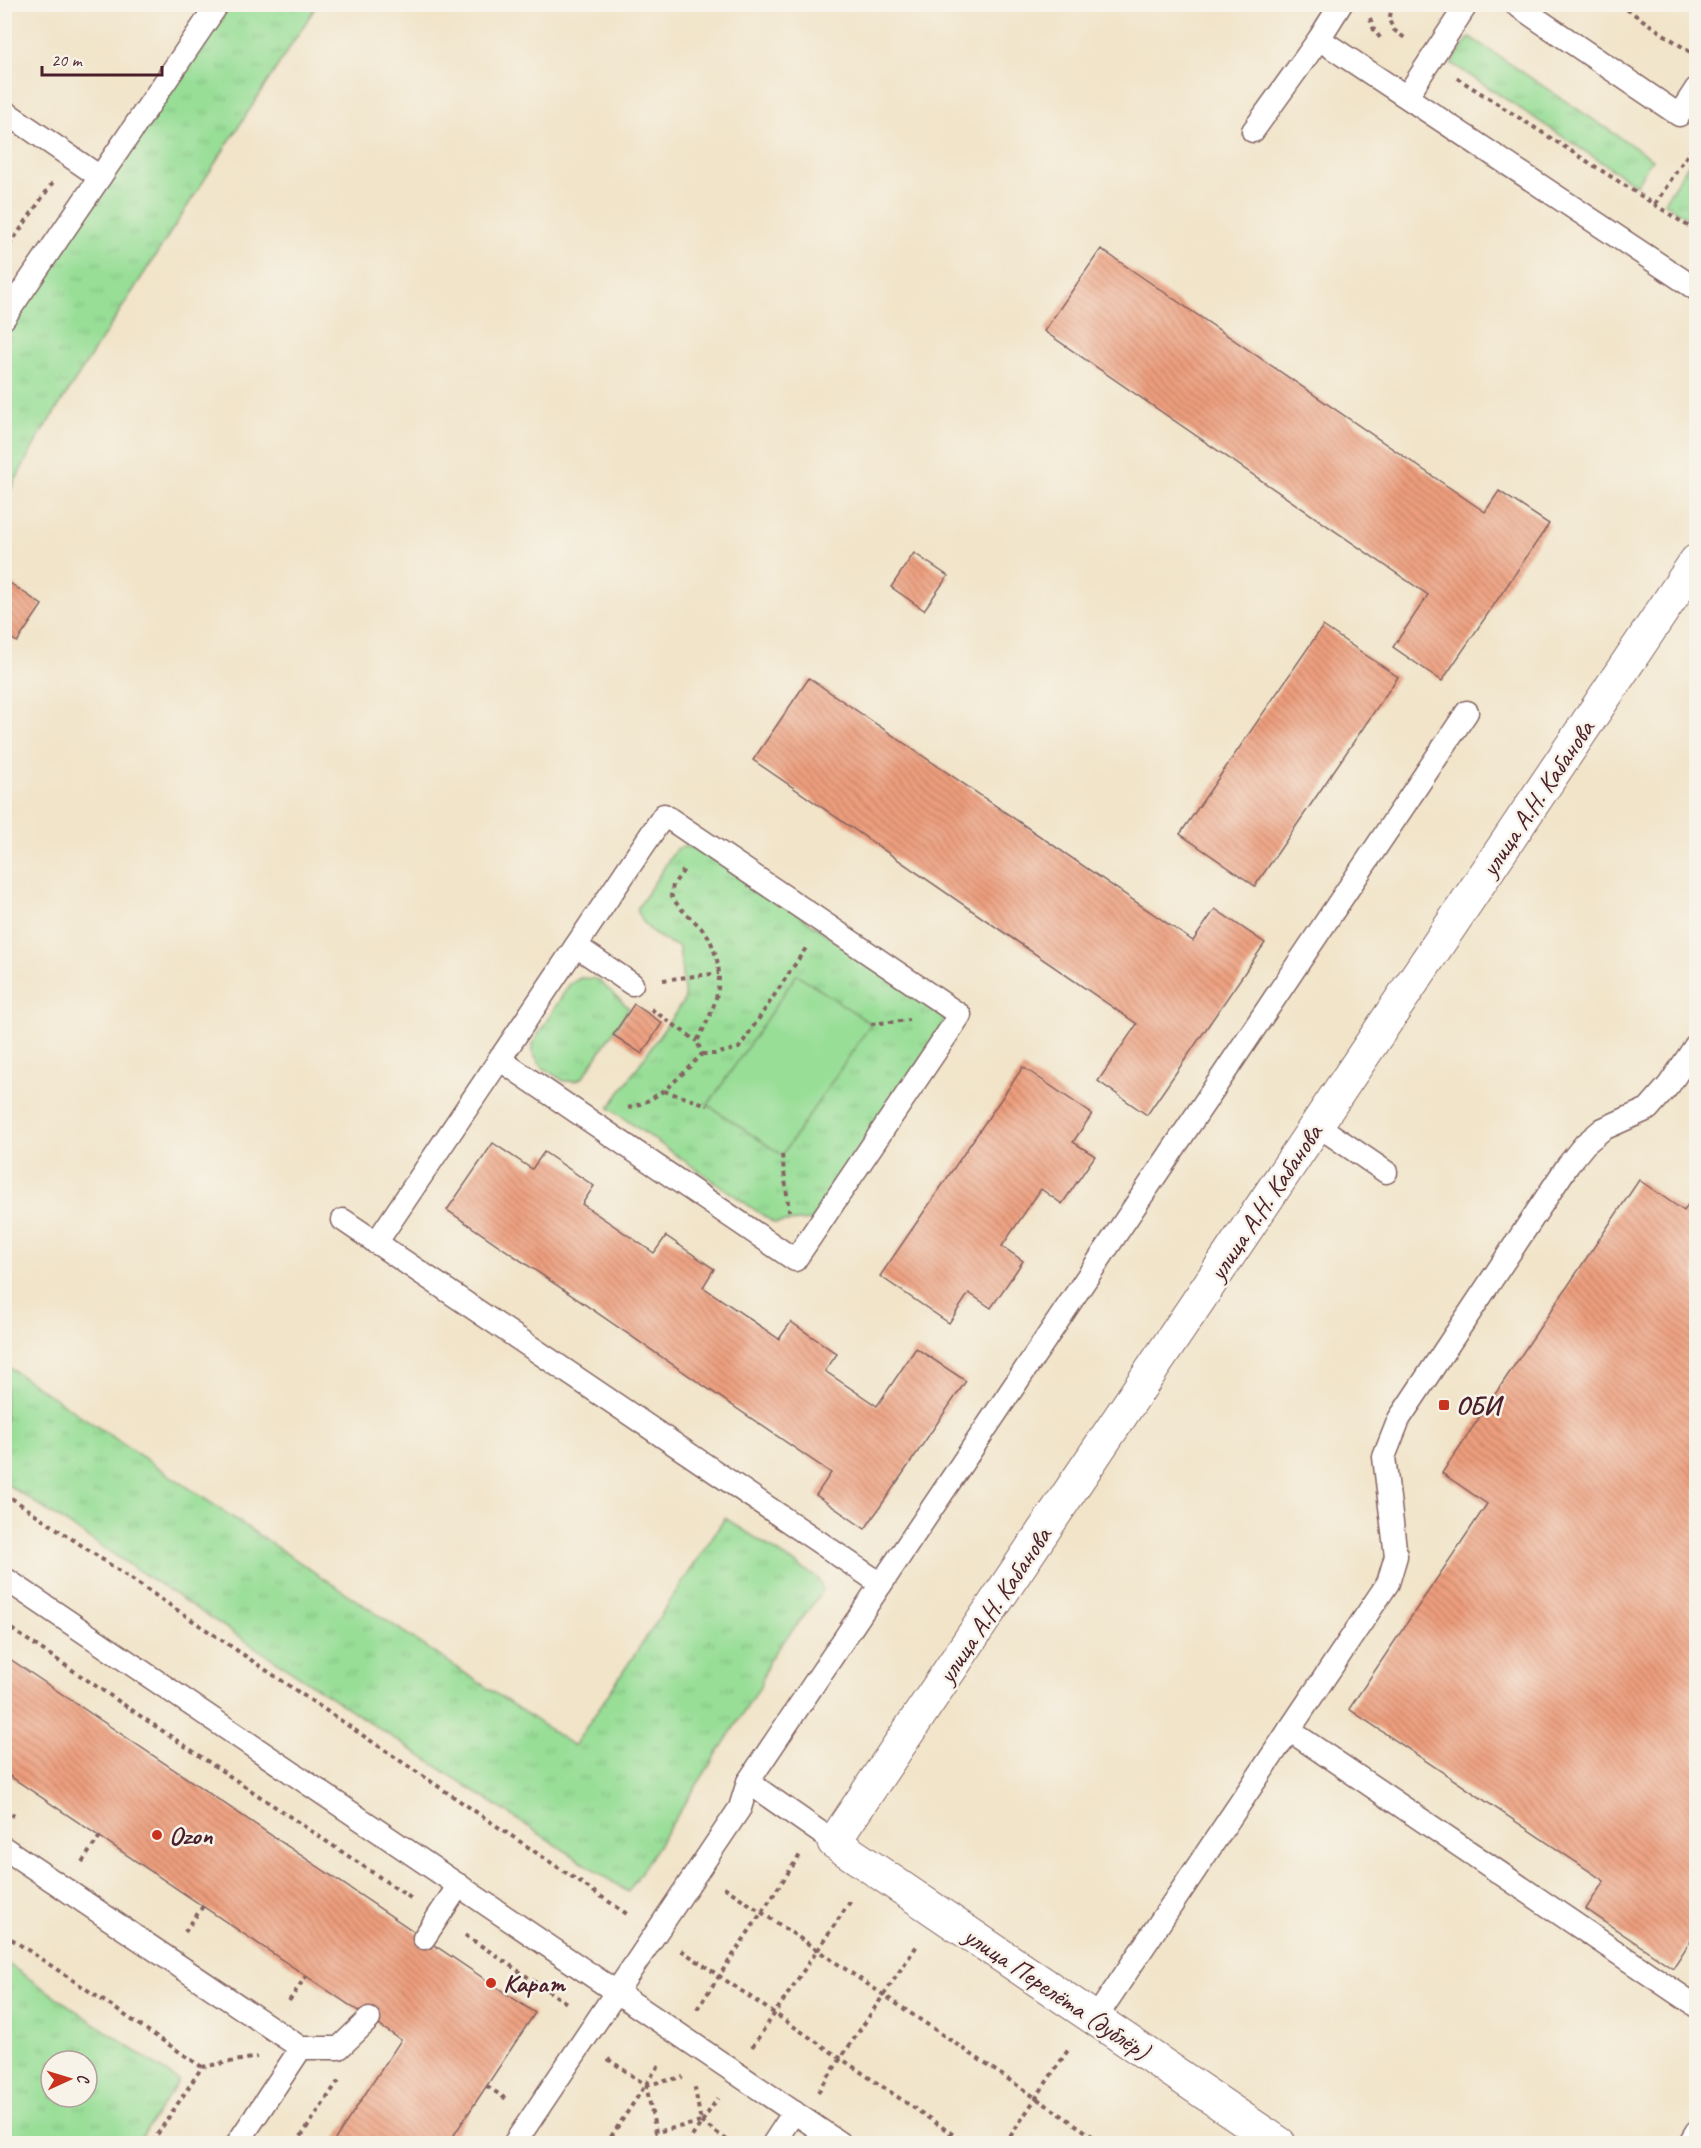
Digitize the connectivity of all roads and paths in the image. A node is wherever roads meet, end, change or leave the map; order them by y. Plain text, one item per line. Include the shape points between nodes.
1 (218, 4) edge
2 (1341, 4) edge
3 (1394, 4) edge
4 (1467, 4) edge
5 (1515, 4) edge
6 (1619, 4) edge
7 (1319, 39) junction
8 (1409, 42) dead end
9 (1696, 56) edge
10 (1453, 75) dead end
11 (1696, 89) edge
12 (1407, 96) junction
13 (4, 111) edge
14 (1253, 131) dead end
15 (1696, 142) edge
16 (100, 177) junction
17 (55, 179) dead end
18 (1655, 204) junction
19 (1696, 231) edge
20 (4, 253) edge
21 (1696, 289) edge
22 (4, 318) edge
23 (1696, 561) edge
24 (1467, 712) dead end
25 (693, 865) dead end
26 (823, 923) junction
27 (576, 946) junction
28 (792, 970) junction
29 (718, 973) junction
30 (797, 974) dead end
31 (632, 984) junction
32 (697, 1041) junction
33 (1696, 1045) edge
34 (702, 1054) junction
35 (500, 1059) junction
36 (664, 1092) junction
37 (708, 1105) dead end
38 (586, 1119) junction
39 (1317, 1125) junction
40 (1386, 1172) dead end
41 (343, 1220) dead end
42 (376, 1243) junction
43 (4, 1493) edge
44 (4, 1578) edge
45 (881, 1584) junction
46 (4, 1624) edge
47 (1289, 1730) junction
48 (748, 1782) junction
49 (99, 1836) dead end
50 (834, 1842) junction
51 (4, 1848) edge
52 (803, 1851) dead end
53 (82, 1862) dead end
54 (699, 1869) junction
55 (459, 1885) junction
56 (853, 1897) dead end
57 (202, 1906) dead end
58 (762, 1912) junction
59 (438, 1916) junction
60 (186, 1932) dead end
61 (656, 1933) junction
62 (4, 1934) edge
63 (424, 1938) dead end
64 (919, 1942) dead end
65 (818, 1950) junction
66 (306, 1976) dead end
67 (719, 1976) junction
68 (616, 1992) junction
69 (884, 1995) junction
70 (289, 2001) dead end
71 (570, 2006) dead end
72 (1696, 2006) edge
73 (775, 2013) junction
74 (369, 2019) dead end
75 (1095, 2019) junction
76 (680, 2034) junction
77 (1071, 2045) dead end
78 (301, 2048) junction
79 (604, 2056) dead end
80 (841, 2058) junction
81 (202, 2067) junction
82 (736, 2072) junction
83 (342, 2075) dead end
84 (646, 2085) junction
85 (487, 2086) dead end
86 (1036, 2098) junction
87 (507, 2099) dead end
88 (798, 2114) junction
89 (702, 2122) junction
90 (1696, 2132) edge
91 (150, 2144) edge
92 (237, 2144) edge
93 (296, 2144) edge
94 (514, 2144) edge
95 (606, 2144) edge
96 (687, 2144) edge
97 (733, 2144) edge
98 (773, 2144) edge
99 (841, 2144) edge
100 (967, 2144) edge
101 (1005, 2144) edge
102 (1104, 2144) edge
103 (1280, 2144) edge
104 (1689, 2144) edge

1 - 16 lane
2 - 7 lane
3 - 8 path via 1389,20 1394,30
4 - 12 lane
5 - 11 lane via 1679,115
6 - 9 path
7 - 12 lane
7 - 14 lane
10 - 18 path
12 - 21 lane
13 - 16 lane
15 - 18 path
16 - 22 lane
17 - 20 path
18 - 19 path
23 - 39 street, улица А.Н. Кабанова
24 - 45 lane
25 - 29 path via 686,867 671,895 709,938
26 - 27 lane via 664,815
26 - 28 path
26 - 38 lane via 960,1015 795,1260
27 - 31 lane
27 - 35 lane
28 - 30 path
28 - 34 path via 739,1048
29 - 31 path
29 - 32 path via 714,1008
31 - 32 path via 638,1000
32 - 34 path
33 - 47 lane via 1648,1109 1603,1129 1568,1165 1399,1419 1384,1457 1396,1556 1388,1583
34 - 36 path
35 - 38 lane
35 - 42 lane
36 - 37 path
36 - 38 path via 644,1104
39 - 40 lane
39 - 50 street, улица А.Н. Кабанова
41 - 42 lane
42 - 45 lane
43 - 61 path
44 - 55 lane
45 - 48 lane
46 - 59 path
47 - 72 lane
47 - 75 lane
48 - 50 lane
48 - 54 lane via 740,1808
49 - 53 path
50 - 75 street, улица Перелёта (дублёр)
51 - 78 lane
52 - 58 path
54 - 58 path
54 - 61 lane
55 - 59 lane
55 - 68 lane
56 - 65 path
57 - 60 path
58 - 65 path
58 - 67 path
59 - 63 lane
59 - 71 path
61 - 67 path
61 - 68 lane
62 - 81 path
64 - 69 path
65 - 69 path
65 - 73 path
66 - 70 path
67 - 73 path
67 - 76 path
68 - 76 lane
68 - 94 lane
69 - 80 path
69 - 86 path
73 - 80 path
73 - 82 path
74 - 78 lane via 339,2048
75 - 103 street, улица Перелёта (дублёр)
76 - 82 lane
76 - 84 path
77 - 86 path
78 - 81 path
78 - 92 lane
79 - 84 path
80 - 88 path
80 - 100 path
81 - 91 path
82 - 88 lane
82 - 89 path
83 - 93 path
84 - 89 path via 656,2132
84 - 89 path via 692,2075
84 - 95 path
85 - 87 path
86 - 101 path
86 - 102 path
88 - 98 lane
88 - 99 lane
89 - 96 path
89 - 97 path
90 - 104 lane

